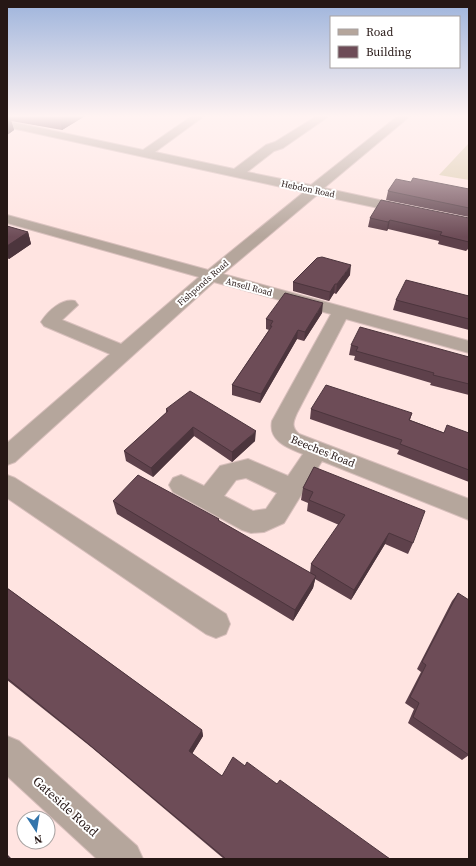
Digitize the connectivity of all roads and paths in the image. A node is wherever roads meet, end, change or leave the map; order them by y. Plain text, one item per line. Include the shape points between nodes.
1 (156, 156) edge
2 (259, 156) edge
3 (355, 156) edge
4 (237, 173) junction
5 (313, 190) junction
6 (417, 212) edge
7 (7, 219) edge
8 (211, 276) junction
9 (69, 305) dead end
10 (341, 312) junction
11 (469, 347) edge
12 (123, 352) junction
13 (317, 450) junction
14 (7, 456) edge
15 (7, 485) edge
16 (181, 485) dead end
17 (292, 489) junction
18 (208, 499) junction
19 (469, 510) edge
20 (216, 624) dead end
21 (7, 753) edge
22 (124, 859) edge

1 - 4 street, Hebdon Road
2 - 4 street
3 - 5 street, Fishponds Road
4 - 5 street, Hebdon Road
5 - 6 street, Hebdon Road
5 - 8 street, Fishponds Road
7 - 8 street, Ansell Road
8 - 10 street, Ansell Road
8 - 12 street, Fishponds Road
9 - 12 street via 50,322
10 - 11 street, Ansell Road
10 - 13 street, Beeches Road via 281,426 282,431 291,440
12 - 14 street, Fishponds Road
13 - 17 street
13 - 19 street, Beeches Road
15 - 20 street
16 - 18 street
17 - 18 street via 248,468 228,473
17 - 18 street via 275,516 264,521 251,522
21 - 22 street, Gateside Road

